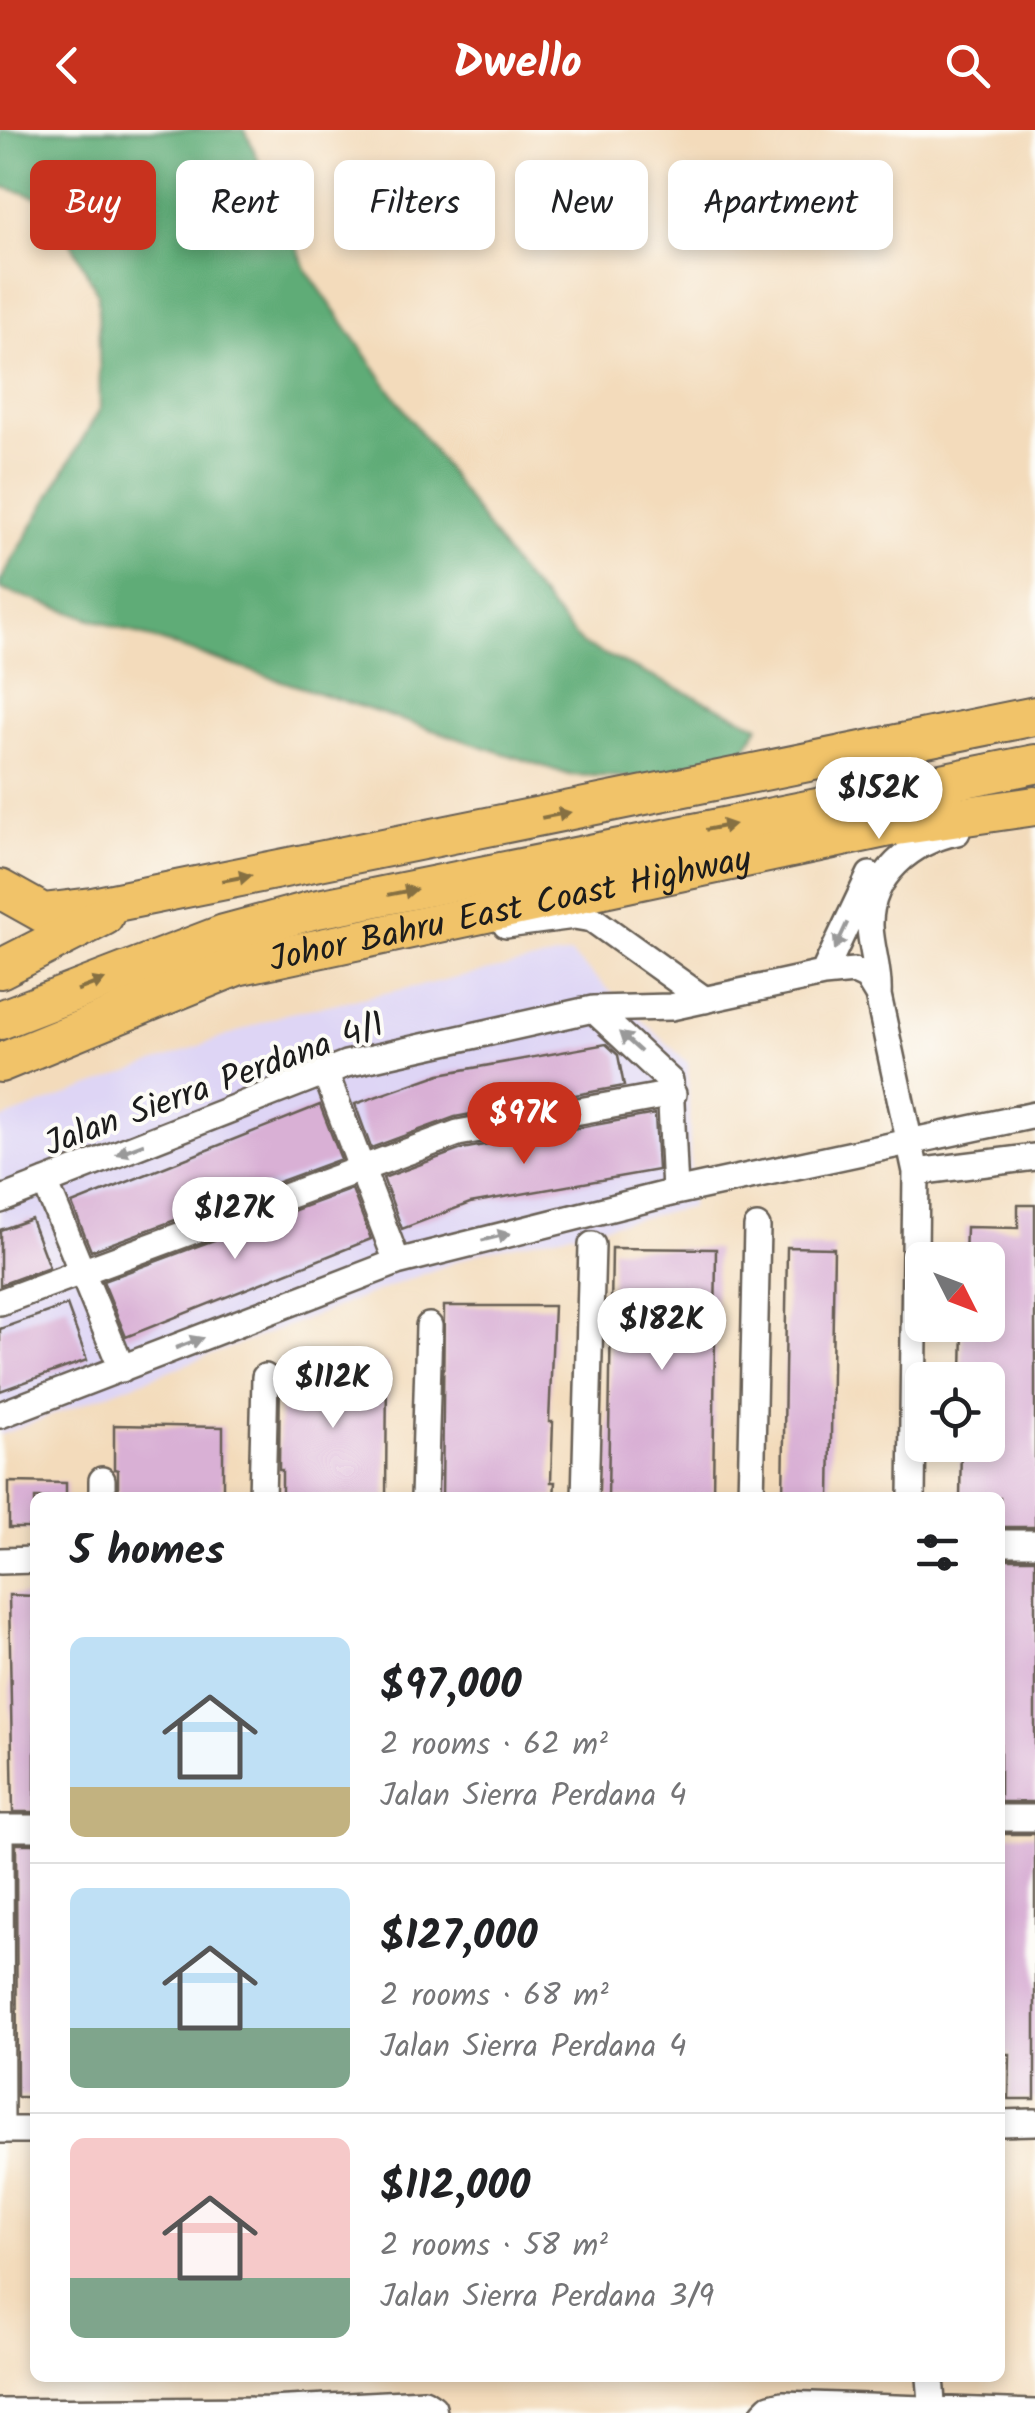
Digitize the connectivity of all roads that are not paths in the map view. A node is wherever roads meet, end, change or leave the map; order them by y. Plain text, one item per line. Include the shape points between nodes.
1 (1035, 716) edge
2 (1035, 764) edge
3 (1035, 806) edge
4 (1035, 818) edge
5 (908, 852) junction
6 (0, 889) edge
7 (142, 897) junction
8 (437, 923) junction
9 (0, 970) edge
10 (823, 974) junction
11 (878, 995) junction
12 (705, 1000) junction
13 (593, 1009) junction
14 (0, 1020) edge
15 (0, 1063) edge
16 (325, 1072) junction
17 (673, 1094) junction
18 (1035, 1115) edge
19 (912, 1142) junction
20 (1035, 1157) edge
21 (361, 1167) junction
22 (916, 1172) junction
23 (45, 1182) junction
24 (675, 1192) junction
25 (0, 1200) edge
26 (757, 1226) dead end
27 (592, 1245) dead end
28 (398, 1262) junction
29 (81, 1270) junction
30 (0, 1302) edge
31 (429, 1326) dead end
32 (122, 1369) junction
33 (264, 1377) dead end
34 (0, 1416) edge
35 (262, 1492) edge
36 (424, 1492) edge
37 (585, 1492) edge
38 (750, 1492) edge
39 (912, 1492) edge
40 (1005, 1542) edge
41 (1035, 1543) edge
42 (30, 1560) edge
43 (0, 1561) edge
44 (1005, 1818) edge
45 (1035, 1818) edge
46 (0, 1828) edge
47 (30, 1828) edge
48 (1035, 2122) edge
49 (1005, 2123) edge
50 (0, 2130) edge
51 (30, 2130) edge
52 (930, 2382) edge
53 (270, 2411) edge
54 (932, 2411) edge
55 (0, 2412) edge
56 (93, 2412) edge
57 (187, 2412) edge
58 (434, 2413) edge
59 (764, 2413) edge
60 (1035, 2413) edge

7 -> 1 highway
14 -> 2 highway, Johor Bahru East Coast Highway via 224,934 312,910
3 - 8 highway, Johor Bahru East Coast Highway via 890,827
4 - 5 street via 937,836
5 -> 10 street via 868,877
5 - 11 street via 883,880 872,910
6 - 7 highway via 50,914
7 - 9 highway
8 - 12 street via 474,930 585,917
8 - 15 highway, Johor Bahru East Coast Highway via 237,966
10 - 11 street via 862,974
10 - 12 street, Jalan Sierra Perdana 4/1
11 - 19 street
12 - 13 street, Jalan Sierra Perdana 4/1
13 - 16 street, Jalan Sierra Perdana 4/1
17 -> 13 street via 667,1076
16 - 21 street
16 -> 23 street, Jalan Sierra Perdana 4/1
17 - 21 street via 458,1132
17 - 24 street
18 - 19 street
19 - 22 street
19 - 24 street
20 - 22 street
21 - 28 street
21 - 29 street
22 - 39 street
23 - 25 street, Jalan Sierra Perdana 4/1
23 - 29 street
28 -> 24 street
26 - 38 street
27 - 37 street
32 -> 28 street
29 - 30 street
29 - 32 street
31 - 36 street
32 - 34 street
33 - 35 street
40 - 41 street
42 - 43 street
44 - 45 street
46 - 47 street
46 - 50 street
48 - 49 street
50 - 51 street
52 - 54 street
53 - 57 street
53 - 58 street via 424,2402
54 - 59 street via 782,2404
54 - 60 street
55 - 56 street
56 - 57 street

